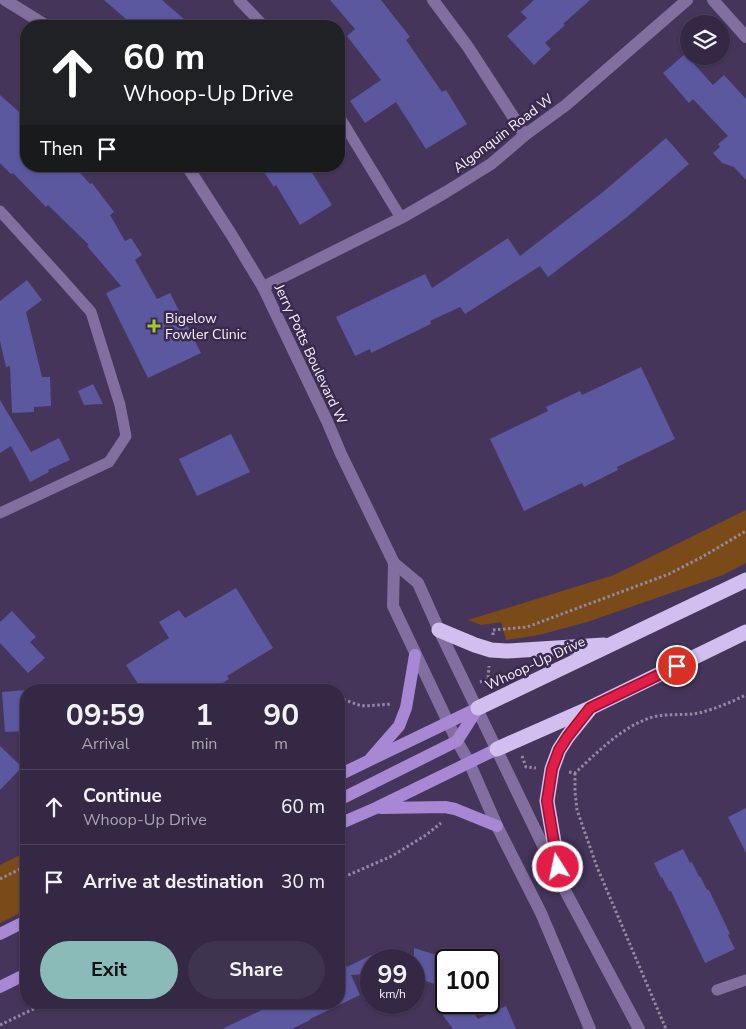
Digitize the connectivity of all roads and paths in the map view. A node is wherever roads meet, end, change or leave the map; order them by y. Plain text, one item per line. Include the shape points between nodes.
1 (5, 0) edge
2 (239, 0) edge
3 (433, 0) edge
4 (687, 0) edge
5 (713, 0) edge
6 (37, 20) edge
7 (258, 20) edge
8 (746, 37) edge
9 (345, 126) edge
10 (525, 135) junction
11 (190, 172) edge
12 (0, 211) edge
13 (400, 218) junction
14 (263, 287) junction
15 (0, 513) edge
16 (746, 531) edge
17 (394, 563) junction
18 (746, 580) edge
19 (439, 630) junction
20 (746, 632) edge
21 (613, 644) junction
22 (491, 650) junction
23 (415, 655) junction
24 (467, 688) junction
25 (746, 695) edge
26 (478, 708) junction
27 (590, 708) junction
28 (448, 722) junction
29 (457, 741) junction
30 (497, 749) junction
31 (368, 762) junction
32 (468, 762) junction
33 (552, 769) junction
34 (345, 772) edge
35 (575, 773) junction
36 (345, 797) edge
37 (376, 808) junction
38 (345, 821) edge
39 (497, 826) junction
40 (20, 869) edge
41 (0, 879) edge
42 (561, 883) junction
43 (20, 924) edge
44 (0, 934) edge
45 (20, 977) edge
46 (746, 980) edge
47 (0, 987) edge
48 (717, 990) dead end
49 (34, 1009) edge
50 (0, 1026) edge
51 (590, 1029) edge
52 (639, 1029) edge
53 (666, 1029) edge

1 - 6 street
2 - 7 lane
3 - 10 street
4 - 10 street, Algonquin Road W via 566,105
5 - 8 street
9 - 13 lane
10 - 13 street, Algonquin Road W via 491,164
11 - 14 street, Jerry Potts Boulevard W
12 - 15 lane via 91,312 120,405 126,436 109,462
13 - 14 street, Algonquin Road W
14 - 17 street, Jerry Potts Boulevard W
16 - 22 path via 669,574 527,627 494,630
17 - 19 street, Jerry Potts Boulevard W via 418,583
17 - 23 street, Jerry Potts Boulevard W via 393,606
18 - 21 highway, Whoop-Up Drive
19 - 22 highway
19 - 24 street, Jerry Potts Boulevard W
20 - 27 highway
21 - 22 highway
21 - 26 highway, Whoop-Up Drive
22 - 24 path via 488,679
23 - 28 street, Jerry Potts Boulevard W
23 - 31 main road via 406,708 399,726
24 - 26 street, Jerry Potts Boulevard W
25 - 35 path via 698,713 669,714 638,722 622,731
26 - 28 main road, Whoop-Up Drive
26 - 29 main road
26 - 30 street, Jerry Potts Boulevard W
27 - 30 highway
27 - 33 highway via 559,750
28 - 29 street, Jerry Potts Boulevard W
28 - 31 main road, Whoop-Up Drive
29 - 32 street, Jerry Potts Boulevard W
29 - 36 main road
30 - 32 main road
30 - 42 street, Jerry Potts Boulevard W
31 - 34 main road, Whoop-Up Drive
32 - 37 main road
32 - 39 street, Jerry Potts Boulevard W
33 - 35 path
33 - 42 highway via 547,801
35 - 53 path via 576,810
37 - 38 main road
37 - 39 main road via 445,807
39 - 51 street, Jerry Potts Boulevard W via 541,914
40 - 41 path
42 - 52 street, Jerry Potts Boulevard W
43 - 44 main road
45 - 47 main road
46 - 48 lane
49 - 50 path

